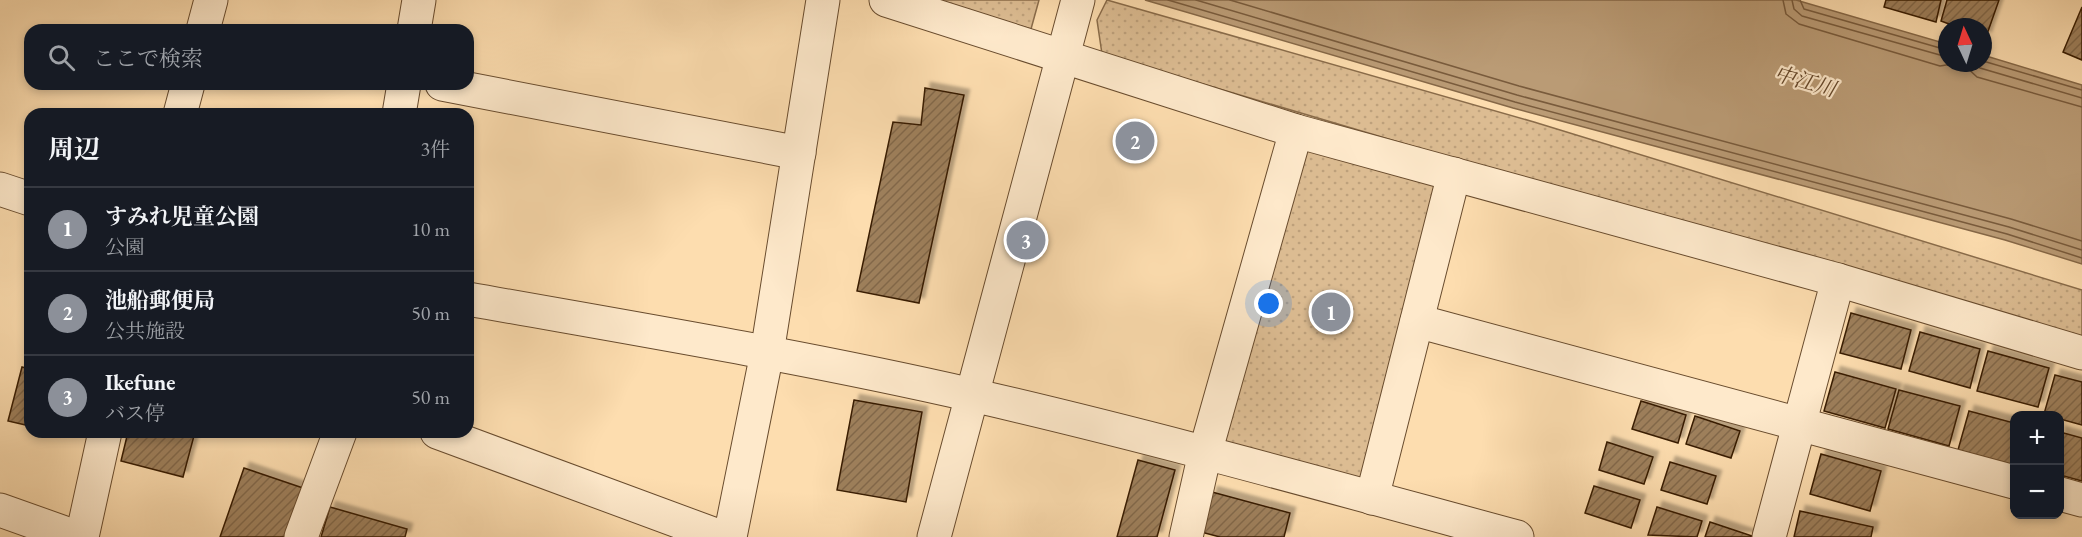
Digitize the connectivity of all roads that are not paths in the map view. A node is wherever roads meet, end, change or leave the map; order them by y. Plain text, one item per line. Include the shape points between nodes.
1 (211, 0) edge
2 (419, 0) edge
3 (823, 0) edge
4 (886, 0) edge
5 (1078, 0) edge
6 (205, 24) edge
7 (415, 24) edge
8 (1064, 55) junction
9 (186, 90) edge
10 (403, 90) edge
11 (473, 90) edge
12 (182, 108) edge
13 (400, 108) edge
14 (1296, 131) junction
15 (799, 153) junction
16 (1454, 174) junction
17 (0, 189) edge
18 (24, 197) edge
19 (1838, 280) junction
20 (474, 300) edge
21 (1417, 321) junction
22 (767, 353) junction
23 (2082, 353) edge
24 (971, 395) junction
25 (1799, 424) junction
26 (104, 438) edge
27 (338, 438) edge
28 (453, 438) edge
29 (1205, 453) junction
30 (2010, 481) edge
31 (2064, 495) edge
32 (1372, 498) junction
33 (2082, 500) edge
34 (0, 510) edge
35 (76, 537) edge
36 (82, 537) edge
37 (301, 537) edge
38 (721, 537) edge
39 (730, 537) edge
40 (934, 537) edge
41 (1186, 537) edge
42 (1516, 537) edge
43 (1769, 537) edge

1 - 6 street
2 - 7 street
3 - 15 street
4 - 8 street
5 - 8 street
8 - 14 street
8 - 24 street
9 - 12 street
10 - 13 street
11 - 15 street
14 - 16 street
14 - 29 street
15 - 22 street
16 - 19 street
16 - 21 street
17 - 18 street
19 - 23 street
19 - 25 street
20 - 22 street
21 - 25 street
21 - 32 street
22 - 24 street
22 - 39 street
24 - 29 street
24 - 40 street
25 - 30 street
25 - 43 street
26 - 36 street
27 - 37 street
28 - 38 street
29 - 32 street
29 - 41 street
31 - 33 street
32 - 42 street
34 - 35 street

